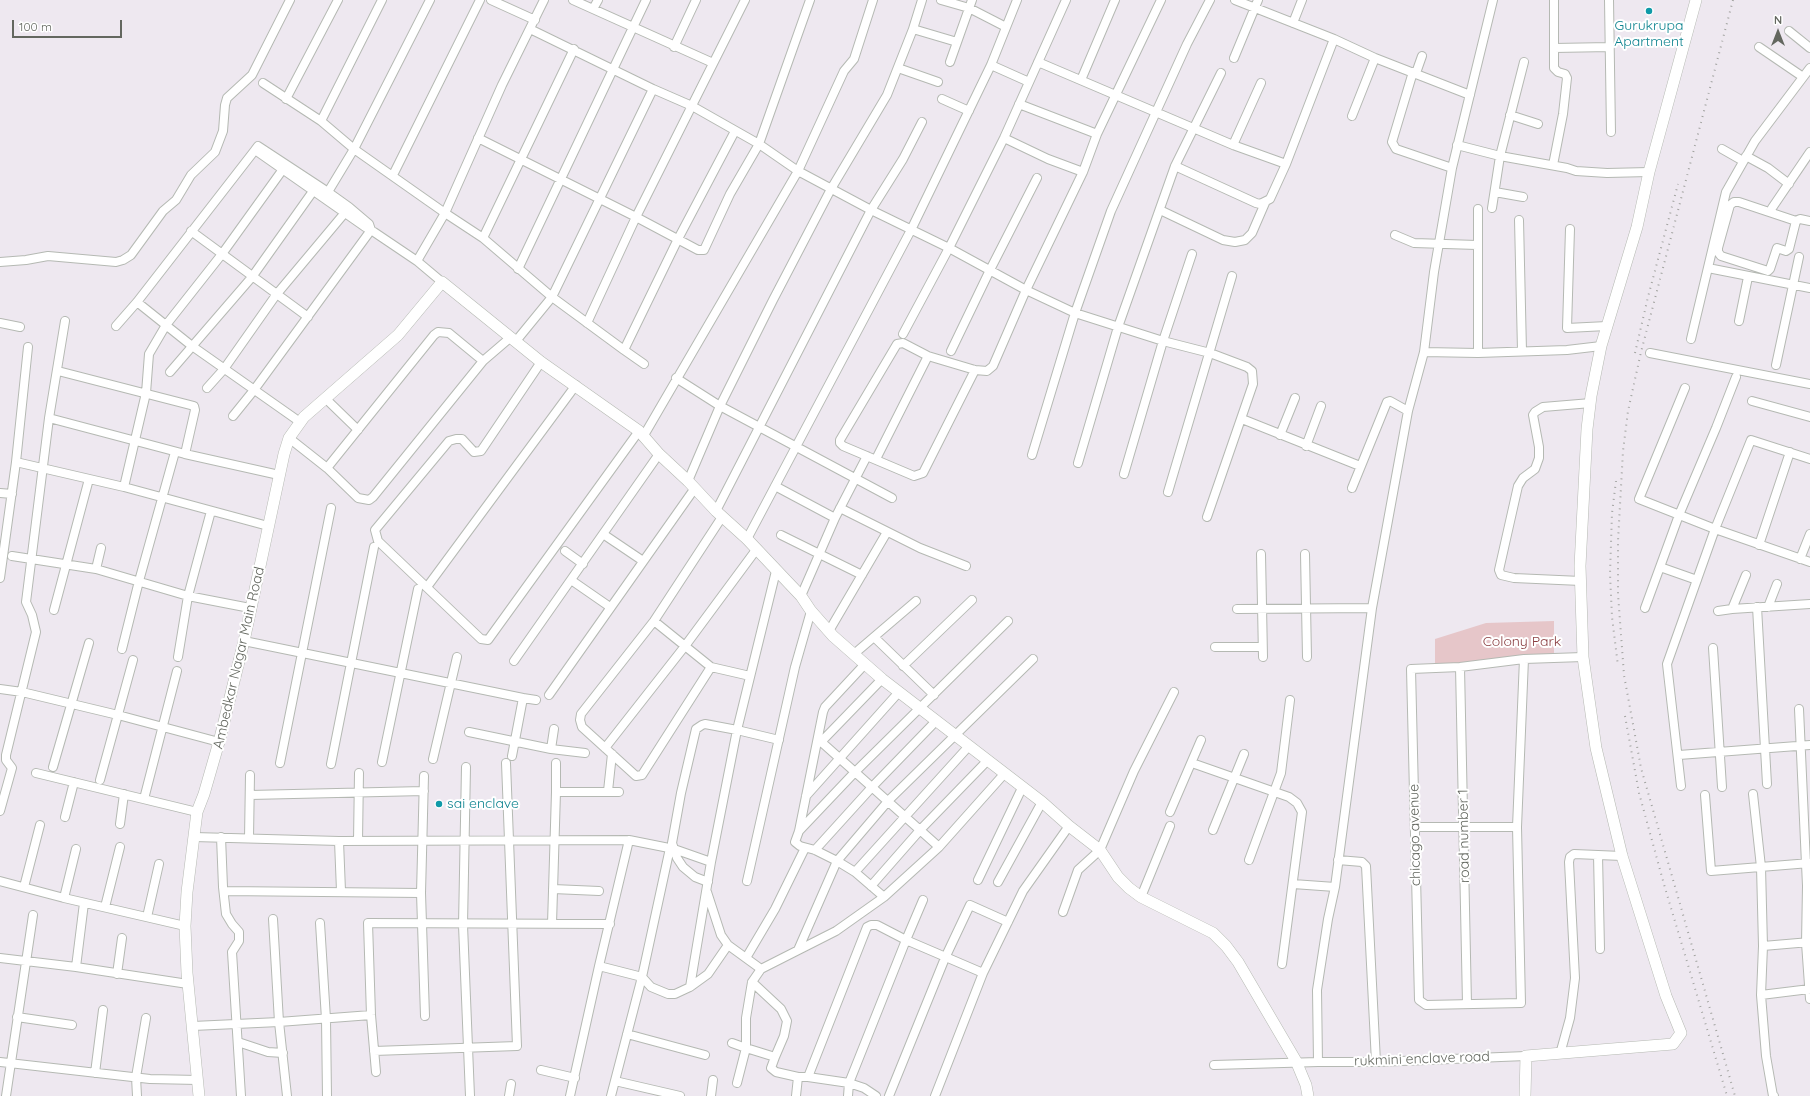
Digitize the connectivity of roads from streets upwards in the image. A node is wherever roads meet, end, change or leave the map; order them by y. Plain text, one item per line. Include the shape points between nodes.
1 (290, 0) edge
2 (338, 0) edge
3 (382, 0) edge
4 (430, 0) edge
5 (480, 0) edge
6 (491, 0) edge
7 (544, 0) edge
8 (573, 0) edge
9 (598, 0) edge
10 (646, 0) edge
11 (696, 0) edge
12 (745, 0) edge
13 (810, 0) edge
14 (873, 0) edge
15 (922, 0) edge
16 (941, 0) edge
17 (1017, 0) edge
18 (1066, 0) edge
19 (1115, 0) edge
20 (1161, 0) edge
21 (1210, 0) edge
22 (1235, 0) edge
23 (1302, 0) edge
24 (1493, 0) edge
25 (1554, 0) edge
26 (1609, 0) edge
27 (1696, 0) edge
28 (970, 4) edge
29 (1256, 4) edge
30 (593, 9) junction
31 (535, 20) junction
32 (1293, 23) junction
33 (1006, 27) junction
34 (632, 28) junction
35 (530, 29) junction
36 (913, 29) junction
37 (1789, 31) dead end
38 (1334, 39) junction
39 (957, 42) junction
40 (674, 47) junction
41 (1610, 47) junction
42 (1554, 48) junction
43 (1759, 48) dead end
44 (1810, 48) edge
45 (574, 49) junction
46 (1422, 56) dead end
47 (1234, 58) dead end
48 (1375, 58) junction
49 (950, 62) dead end
50 (1038, 62) junction
51 (1524, 62) dead end
52 (713, 64) junction
53 (991, 65) junction
54 (898, 68) junction
55 (1810, 68) edge
56 (613, 69) junction
57 (1415, 72) junction
58 (1221, 73) dead end
59 (1802, 78) junction
60 (1081, 80) junction
61 (938, 82) dead end
62 (1029, 82) junction
63 (263, 83) dead end
64 (1261, 83) dead end
65 (653, 89) junction
66 (1470, 95) junction
67 (1115, 96) junction
68 (286, 99) junction
69 (942, 99) dead end
70 (1019, 104) junction
71 (692, 106) junction
72 (969, 111) junction
73 (1157, 112) junction
74 (1510, 115) junction
75 (1352, 116) dead end
76 (321, 121) junction
77 (922, 122) dead end
78 (1538, 124) dead end
79 (1193, 128) junction
80 (735, 130) junction
81 (1610, 132) dead end
82 (1097, 134) junction
83 (478, 138) junction
84 (1004, 138) junction
85 (758, 144) junction
86 (1233, 145) junction
87 (1457, 145) junction
88 (354, 149) junction
89 (1722, 149) dead end
90 (1810, 152) edge
91 (1500, 156) junction
92 (1744, 159) junction
93 (521, 160) junction
94 (1286, 164) junction
95 (1553, 165) junction
96 (1175, 166) junction
97 (285, 167) junction
98 (1452, 168) junction
99 (798, 171) junction
100 (1083, 172) junction
101 (1649, 172) junction
102 (393, 175) junction
103 (1037, 178) dead end
104 (560, 180) junction
105 (1789, 184) junction
106 (316, 188) junction
107 (831, 189) junction
108 (328, 192) junction
109 (1495, 192) junction
110 (1523, 197) dead end
111 (599, 200) junction
112 (1265, 203) junction
113 (1492, 208) dead end
114 (1772, 208) dead end
115 (347, 209) junction
116 (1478, 209) dead end
117 (871, 210) junction
118 (1160, 210) junction
119 (445, 213) junction
120 (636, 217) junction
121 (1519, 220) dead end
122 (1796, 221) junction
123 (1810, 221) edge
124 (1570, 229) dead end
125 (371, 230) junction
126 (911, 230) junction
127 (191, 231) junction
128 (1395, 235) dead end
129 (483, 238) junction
130 (678, 239) junction
131 (1439, 243) junction
132 (1477, 245) junction
133 (949, 248) junction
134 (222, 254) junction
135 (1192, 254) dead end
136 (1799, 257) dead end
137 (417, 261) junction
138 (0, 262) edge
139 (1708, 268) junction
140 (518, 269) junction
141 (990, 270) junction
142 (1232, 276) dead end
143 (252, 277) junction
144 (1748, 277) junction
145 (442, 282) junction
146 (1793, 285) junction
147 (1810, 288) edge
148 (1026, 290) junction
149 (276, 295) junction
150 (552, 297) junction
151 (136, 302) junction
152 (1075, 313) junction
153 (308, 317) junction
154 (65, 320) dead end
155 (1740, 320) dead end
156 (0, 323) edge
157 (587, 323) junction
158 (166, 325) junction
159 (20, 326) dead end
160 (116, 326) dead end
161 (1607, 326) junction
162 (1118, 327) junction
163 (903, 334) dead end
164 (513, 339) junction
165 (1691, 339) dead end
166 (1163, 341) junction
167 (192, 346) junction
168 (1601, 346) junction
169 (28, 347) dead end
170 (624, 350) junction
171 (950, 351) dead end
172 (1522, 351) junction
173 (1424, 352) junction
174 (1210, 353) junction
175 (1478, 353) junction
176 (1650, 353) dead end
177 (928, 356) junction
178 (483, 361) junction
179 (542, 362) junction
180 (644, 364) dead end
181 (1776, 365) dead end
182 (224, 369) junction
183 (975, 370) junction
184 (58, 371) junction
185 (170, 372) dead end
186 (1736, 377) dead end
187 (676, 378) junction
188 (1810, 384) edge
189 (576, 385) junction
190 (207, 388) dead end
191 (1685, 388) dead end
192 (254, 390) junction
193 (146, 393) junction
194 (325, 398) junction
195 (1295, 398) dead end
196 (1752, 400) dead end
197 (1590, 403) junction
198 (720, 406) junction
199 (1321, 406) dead end
200 (1408, 411) junction
201 (233, 416) dead end
202 (1810, 417) edge
203 (48, 418) junction
204 (1242, 419) junction
205 (300, 422) junction
206 (758, 426) junction
207 (358, 430) junction
208 (641, 434) junction
209 (1280, 435) junction
210 (289, 438) junction
211 (134, 442) junction
212 (1306, 446) junction
213 (795, 447) junction
214 (175, 452) junction
215 (1790, 452) junction
216 (185, 454) junction
217 (659, 454) junction
218 (1032, 455) dead end
219 (867, 456) junction
220 (876, 459) junction
221 (1810, 459) edge
222 (16, 462) junction
223 (1078, 463) dead end
224 (1360, 466) junction
225 (42, 468) junction
226 (327, 468) junction
227 (1124, 474) dead end
228 (279, 475) junction
229 (89, 479) junction
230 (855, 479) junction
231 (692, 485) junction
232 (775, 486) junction
233 (124, 487) junction
234 (1352, 488) dead end
235 (1168, 492) dead end
236 (0, 493) edge
237 (12, 494) junction
238 (162, 498) junction
239 (892, 498) dead end
240 (331, 508) dead end
241 (840, 508) junction
242 (211, 511) junction
243 (719, 514) junction
244 (1679, 515) junction
245 (1207, 517) dead end
246 (835, 518) junction
247 (268, 526) junction
248 (1715, 529) junction
249 (887, 532) junction
250 (604, 534) junction
251 (1810, 534) edge
252 (781, 535) dead end
253 (747, 539) junction
254 (1759, 545) junction
255 (374, 547) dead end
256 (101, 548) dead end
257 (756, 550) junction
258 (565, 551) dead end
259 (820, 553) junction
260 (1261, 554) dead end
261 (1305, 554) dead end
262 (12, 556) dead end
263 (31, 558) junction
264 (1800, 559) junction
265 (643, 561) junction
266 (1810, 562) edge
267 (67, 564) junction
268 (582, 564) junction
269 (966, 566) dead end
270 (1660, 567) junction
271 (96, 569) junction
272 (776, 570) junction
273 (862, 575) junction
274 (1746, 575) dead end
275 (0, 578) edge
276 (571, 580) junction
277 (1697, 580) junction
278 (139, 581) junction
279 (1581, 581) junction
280 (1777, 584) dead end
281 (427, 587) junction
282 (418, 589) dead end
283 (188, 596) junction
284 (802, 596) junction
285 (972, 600) dead end
286 (916, 601) dead end
287 (1810, 604) edge
288 (610, 607) junction
289 (1757, 607) junction
290 (1768, 607) junction
291 (250, 608) junction
292 (1307, 608) junction
293 (1372, 608) junction
294 (1645, 608) dead end
295 (1237, 609) dead end
296 (1261, 609) junction
297 (1732, 609) junction
298 (54, 610) dead end
299 (811, 611) junction
300 (1718, 611) dead end
301 (654, 621) junction
302 (1008, 621) dead end
303 (829, 631) junction
304 (874, 637) junction
305 (244, 641) junction
306 (89, 643) dead end
307 (685, 646) junction
308 (1215, 647) dead end
309 (1262, 647) junction
310 (1713, 648) dead end
311 (122, 649) dead end
312 (302, 652) junction
313 (854, 654) junction
314 (178, 657) dead end
315 (457, 657) dead end
316 (1263, 657) dead end
317 (1307, 657) dead end
318 (1583, 658) junction
319 (1034, 659) dead end
320 (1524, 659) junction
321 (132, 660) dead end
322 (514, 661) dead end
323 (351, 663) junction
324 (865, 664) junction
325 (904, 666) junction
326 (711, 667) junction
327 (1460, 667) junction
328 (177, 671) dead end
329 (401, 673) junction
330 (750, 676) junction
331 (882, 679) junction
332 (452, 683) junction
333 (0, 689) edge
334 (22, 692) junction
335 (899, 692) junction
336 (1174, 692) dead end
337 (549, 695) dead end
338 (934, 695) junction
339 (523, 698) junction
340 (536, 700) dead end
341 (1290, 700) dead end
342 (71, 704) junction
343 (920, 708) junction
344 (1799, 709) dead end
345 (118, 715) junction
346 (936, 721) junction
347 (164, 728) junction
348 (554, 729) dead end
349 (737, 730) junction
350 (469, 732) dead end
351 (956, 736) junction
352 (779, 740) junction
353 (1202, 740) dead end
354 (515, 741) junction
355 (820, 741) junction
356 (219, 742) junction
357 (1810, 745) edge
358 (969, 746) junction
359 (1800, 746) junction
360 (605, 748) junction
361 (1764, 748) junction
362 (551, 749) junction
363 (1720, 752) junction
364 (584, 753) dead end
365 (612, 754) junction
366 (1244, 754) dead end
367 (1678, 755) junction
368 (512, 756) dead end
369 (839, 758) junction
370 (433, 759) dead end
371 (988, 760) junction
372 (382, 762) dead end
373 (280, 763) dead end
374 (506, 763) dead end
375 (556, 763) dead end
376 (1192, 763) junction
377 (331, 764) dead end
378 (53, 767) dead end
379 (466, 767) dead end
380 (855, 772) junction
381 (36, 773) dead end
382 (359, 773) dead end
383 (1005, 774) junction
384 (250, 775) dead end
385 (424, 776) dead end
386 (1234, 778) junction
387 (100, 780) dead end
388 (74, 782) junction
389 (1767, 784) dead end
390 (873, 786) junction
391 (1681, 786) dead end
392 (1722, 787) dead end
393 (1022, 788) junction
394 (424, 791) junction
395 (608, 791) junction
396 (359, 792) junction
397 (556, 792) junction
398 (619, 792) dead end
399 (1275, 792) junction
400 (124, 794) junction
401 (1753, 794) dead end
402 (145, 795) dead end
403 (250, 795) junction
404 (1705, 795) dead end
405 (805, 797) junction
406 (888, 800) junction
407 (1042, 802) junction
408 (0, 811) edge
409 (197, 812) junction
410 (1170, 812) dead end
411 (65, 817) dead end
412 (906, 817) junction
413 (120, 824) dead end
414 (40, 825) dead end
415 (1069, 826) junction
416 (1170, 826) dead end
417 (1464, 826) junction
418 (1517, 826) junction
419 (1416, 827) junction
420 (921, 829) junction
421 (1213, 830) dead end
422 (799, 831) junction
423 (194, 836) junction
424 (221, 838) junction
425 (249, 838) junction
426 (555, 839) junction
427 (423, 840) junction
428 (465, 840) junction
429 (509, 840) junction
430 (629, 840) junction
431 (339, 841) junction
432 (358, 841) junction
433 (939, 846) junction
434 (120, 847) dead end
435 (672, 848) junction
436 (805, 848) junction
437 (76, 849) dead end
438 (815, 850) junction
439 (1100, 850) junction
440 (1598, 855) junction
441 (1622, 856) junction
442 (1250, 860) dead end
443 (1338, 860) junction
444 (838, 861) junction
445 (711, 862) junction
446 (1808, 863) edge
447 (159, 864) dead end
448 (1761, 867) junction
449 (855, 872) junction
450 (978, 880) dead end
451 (0, 881) edge
452 (747, 881) dead end
453 (998, 882) dead end
454 (1294, 884) junction
455 (707, 886) junction
456 (871, 886) junction
457 (24, 887) junction
458 (1335, 888) junction
459 (224, 890) junction
460 (553, 890) junction
461 (341, 891) junction
462 (599, 891) dead end
463 (421, 893) junction
464 (884, 897) junction
465 (1140, 897) junction
466 (64, 898) junction
467 (924, 900) dead end
468 (84, 903) junction
469 (105, 908) junction
470 (1063, 912) dead end
471 (33, 915) dead end
472 (147, 917) junction
473 (273, 919) dead end
474 (1008, 922) junction
475 (320, 923) dead end
476 (423, 924) junction
477 (512, 924) junction
478 (552, 924) junction
479 (610, 924) junction
480 (463, 925) junction
481 (185, 926) junction
482 (122, 938) dead end
483 (906, 940) junction
484 (1808, 943) edge
485 (728, 945) junction
486 (1763, 946) junction
487 (798, 950) junction
488 (1600, 950) dead end
489 (0, 958) edge
490 (746, 958) junction
491 (945, 958) junction
492 (26, 960) junction
493 (1282, 964) dead end
494 (76, 966) junction
495 (599, 966) junction
496 (761, 969) junction
497 (983, 973) junction
498 (117, 974) junction
499 (642, 977) junction
500 (752, 982) junction
501 (188, 984) junction
502 (690, 987) junction
503 (1809, 989) edge
504 (1761, 995) junction
505 (1810, 999) edge
506 (1467, 1004) junction
507 (103, 1010) dead end
508 (371, 1015) junction
509 (425, 1016) dead end
510 (17, 1017) junction
511 (146, 1018) dead end
512 (326, 1019) junction
513 (280, 1022) junction
514 (237, 1024) junction
515 (72, 1025) dead end
516 (193, 1026) junction
517 (627, 1034) junction
518 (238, 1042) junction
519 (732, 1043) dead end
520 (469, 1047) junction
521 (746, 1048) junction
522 (374, 1051) junction
523 (283, 1053) junction
524 (1560, 1054) junction
525 (705, 1055) dead end
526 (1526, 1056) junction
527 (775, 1057) junction
528 (1296, 1061) junction
529 (0, 1062) edge
530 (1318, 1062) junction
531 (1376, 1062) junction
532 (10, 1063) junction
533 (1214, 1065) dead end
534 (540, 1070) dead end
535 (95, 1072) junction
536 (376, 1072) dead end
537 (808, 1076) junction
538 (136, 1077) junction
539 (798, 1077) junction
540 (575, 1078) junction
541 (198, 1080) junction
542 (713, 1080) dead end
543 (615, 1081) junction
544 (737, 1083) dead end
545 (849, 1083) junction
546 (511, 1084) dead end
547 (6, 1096) edge
548 (137, 1096) edge
549 (199, 1096) edge
550 (242, 1096) edge
551 (287, 1096) edge
552 (327, 1096) edge
553 (470, 1096) edge
554 (509, 1096) edge
555 (570, 1096) edge
556 (611, 1096) edge
557 (680, 1096) edge
558 (711, 1096) edge
559 (796, 1096) edge
560 (848, 1096) edge
561 (876, 1096) edge
562 (889, 1096) edge
563 (935, 1096) edge
564 (1308, 1096) edge
565 (1525, 1096) edge
566 (1774, 1096) edge

1 - 138 street via 252,75 227,98 225,124 215,152 191,175 176,200 163,211 131,255 116,262 48,256
2 - 68 street
3 - 76 street
4 - 88 street
5 - 102 street
6 - 31 street
7 - 31 street
8 - 30 street
9 - 30 street
10 - 34 street
11 - 40 street
12 - 52 street
13 - 85 street
14 - 99 street via 854,59 844,71
15 - 36 street
16 - 28 street
17 - 33 street
18 - 50 street
19 - 60 street
20 - 67 street
21 - 73 street
22 - 29 street
23 - 32 street
24 - 66 street
25 - 42 street
26 - 41 street
27 - 101 street
28 - 33 street
28 - 39 street
29 - 32 street
29 - 47 street
30 - 34 street
31 - 35 street
32 - 38 street
33 - 53 street
34 - 40 street
34 - 56 street
35 - 45 street
35 - 83 street
36 - 39 street
36 - 54 street
37 - 44 street
38 - 48 street
38 - 94 street
39 - 49 street
40 - 52 street
41 - 42 street
41 - 81 street
42 - 95 street via 1554,68 1565,74 1566,78 1563,114
43 - 59 street
45 - 56 street
45 - 93 street
46 - 57 street
48 - 57 street
48 - 75 street
50 - 60 street
50 - 62 street
51 - 74 street
52 - 71 street
53 - 62 street
53 - 72 street
54 - 61 street
54 - 107 street via 887,95
55 - 59 street
56 - 65 street
56 - 104 street
57 - 66 street
57 - 98 street via 1392,142 1396,149
58 - 79 street
59 - 92 street
60 - 67 street
62 - 70 street
63 - 68 street
64 - 86 street
65 - 71 street
65 - 111 street
66 - 87 street
67 - 73 street
67 - 82 street
68 - 76 street
69 - 72 street
70 - 82 street
70 - 84 street
71 - 80 street
71 - 120 street
72 - 126 street
73 - 79 street
73 - 152 street via 1111,211
74 - 78 street
74 - 91 street
76 - 88 street
77 - 117 street via 903,159
79 - 86 street
79 - 96 street
80 - 85 street
80 - 130 street
82 - 100 street
83 - 93 street
83 - 119 street
84 - 100 street
84 - 133 street
85 - 99 street
85 - 130 street via 730,194 705,248 698,250
86 - 94 street
87 - 91 street
87 - 98 street
88 - 102 street
88 - 108 street
89 - 92 street
90 - 105 street
91 - 95 street
91 - 109 street
92 - 105 street via 1768,168
92 - 139 street via 1726,192
93 - 104 street
93 - 129 street
94 - 112 street via 1270,199
95 - 101 street via 1587,173
96 - 112 street via 1256,203
96 - 118 street
97 - 106 street
97 - 127 street via 258,146
97 - 134 street
98 - 131 street
99 - 107 street
99 - 187 street
100 - 148 street
101 - 161 street via 1637,227
102 - 119 street
103 - 141 street
104 - 111 street
104 - 140 street
105 - 114 street
106 - 108 street
106 - 115 street
106 - 143 street
107 - 117 street
107 - 198 street
108 - 115 street
109 - 110 street
109 - 113 street
111 - 120 street
111 - 150 street
112 - 118 street via 1252,233 1244,240 1235,242 1223,240
115 - 125 street via 369,224
115 - 149 street
116 - 132 street
117 - 126 street
117 - 206 street
118 - 162 street
119 - 129 street
119 - 137 street
120 - 130 street
120 - 157 street
121 - 172 street
122 - 122 street via 1734,202 1730,205 1718,252 1721,256 1768,271 1777,248 1788,251
122 - 123 street
124 - 161 street via 1567,328
125 - 137 street
125 - 153 street
126 - 133 street
126 - 213 street
127 - 134 street
127 - 151 street
128 - 131 street via 1414,244
129 - 140 street
130 - 170 street
131 - 132 street
131 - 173 street
132 - 175 street
133 - 141 street
133 - 163 street
134 - 143 street
134 - 158 street
135 - 166 street
136 - 146 street
137 - 145 street
139 - 144 street
139 - 165 street
140 - 150 street
141 - 148 street
141 - 171 street
142 - 174 street
143 - 149 street
143 - 167 street
144 - 146 street
144 - 155 street
145 - 164 street
145 - 194 street, Ambedkar Nagar Main Road via 398,335
146 - 147 street
146 - 181 street
148 - 152 street
148 - 183 street via 993,366 987,371
149 - 153 street
149 - 182 street
150 - 157 street
150 - 164 street
151 - 158 street
151 - 160 street
152 - 162 street
152 - 218 street
153 - 192 street
154 - 184 street
156 - 159 street
157 - 170 street
158 - 167 street
158 - 193 street via 149,354
161 - 168 street
162 - 166 street
162 - 223 street
164 - 178 street
164 - 179 street
166 - 174 street
166 - 227 street
167 - 182 street
167 - 185 street
168 - 172 street
168 - 197 street
169 - 222 street
170 - 180 street
172 - 175 street
173 - 175 street
173 - 200 street
174 - 204 street via 1252,371 1253,384
174 - 235 street
176 - 188 street
177 - 183 street
177 - 219 street via 903,343 895,346 840,440 843,446
177 - 220 street
178 - 207 street via 449,333 438,332 431,337
178 - 226 street via 369,500 358,498
179 - 189 street
179 - 281 street via 480,451 474,452 462,439 449,441 375,530 378,541
182 - 190 street
182 - 192 street
183 - 220 street via 923,473 914,476
184 - 193 street
184 - 203 street
186 - 244 street
187 - 198 street
187 - 208 street
189 - 208 street
189 - 281 street
191 - 244 street via 1639,499
192 - 201 street
192 - 205 street
193 - 211 street
193 - 216 street via 194,406
194 - 205 street, Ambedkar Nagar Main Road
194 - 207 street
195 - 209 street
196 - 202 street
197 - 279 street via 1582,511
197 - 279 street via 1543,406 1533,415 1539,458 1535,469 1523,478 1518,486 1500,570 1501,575 1514,578
198 - 206 street
198 - 231 street
199 - 212 street
200 - 224 street via 1390,401 1387,402
200 - 293 street
203 - 211 street
203 - 225 street
204 - 209 street
204 - 245 street
205 - 210 street, Ambedkar Nagar Main Road
206 - 213 street
206 - 243 street
207 - 226 street
208 - 217 street
208 - 281 street via 488,640 481,639
209 - 212 street
210 - 226 street
210 - 228 street, Ambedkar Nagar Main Road
211 - 214 street
211 - 233 street
212 - 224 street
213 - 230 street
213 - 232 street
214 - 216 street
214 - 238 street
215 - 221 street
215 - 248 street via 1751,440
215 - 254 street
216 - 228 street
217 - 231 street
217 - 250 street
219 - 220 street
219 - 230 street
222 - 225 street
222 - 237 street
224 - 234 street
225 - 229 street
225 - 263 street
228 - 247 street, Ambedkar Nagar Main Road
229 - 233 street
229 - 267 street
230 - 239 street
230 - 241 street
231 - 243 street
231 - 265 street
232 - 246 street
232 - 253 street
233 - 238 street
236 - 237 street
237 - 275 street
238 - 242 street
238 - 278 street
240 - 312 street
241 - 246 street
241 - 249 street
242 - 247 street
242 - 283 street
243 - 253 street
243 - 301 street
244 - 248 street
244 - 270 street
246 - 259 street
247 - 291 street, Ambedkar Nagar Main Road
248 - 254 street
248 - 277 street
249 - 269 street
249 - 273 street
250 - 265 street
250 - 268 street
251 - 264 street
252 - 259 street
253 - 257 street
254 - 264 street
255 - 323 street
256 - 271 street
257 - 272 street
257 - 307 street
258 - 268 street
259 - 273 street
259 - 284 street
260 - 296 street
261 - 292 street
262 - 263 street
263 - 267 street
263 - 334 street via 26,602 36,632
264 - 266 street
265 - 288 street
267 - 271 street
267 - 298 street
268 - 276 street
270 - 277 street
270 - 294 street
271 - 278 street
272 - 284 street
272 - 330 street
273 - 303 street
274 - 297 street
276 - 288 street
276 - 322 street
277 - 367 street via 1667,664
278 - 283 street
278 - 311 street
279 - 318 street
280 - 290 street
282 - 329 street
283 - 291 street
283 - 314 street
284 - 299 street
285 - 325 street
286 - 304 street
287 - 290 street
288 - 337 street
289 - 290 street
289 - 297 street
289 - 361 street
291 - 305 street, Ambedkar Nagar Main Road
292 - 293 street
292 - 296 street
292 - 317 street
293 - 443 street
295 - 296 street
296 - 309 street
297 - 300 street
299 - 303 street
299 - 352 street via 795,667
301 - 307 street
301 - 360 street via 581,714 582,727
302 - 338 street
303 - 313 street
304 - 313 street
304 - 325 street
305 - 312 street
305 - 356 street, Ambedkar Nagar Main Road
306 - 342 street
307 - 326 street
307 - 360 street
308 - 309 street
309 - 316 street
310 - 363 street
312 - 323 street
312 - 373 street
313 - 324 street
315 - 332 street
318 - 320 street
318 - 441 street via 1596,748
319 - 351 street
320 - 327 street
320 - 418 street
321 - 345 street
323 - 329 street
323 - 377 street
324 - 331 street
324 - 355 street via 825,707
325 - 338 street
326 - 330 street
326 - 365 street via 642,775 633,775
327 - 417 street, road number 1
327 - 419 street, chicago avenue via 1411,669
328 - 347 street
329 - 332 street
329 - 372 street
330 - 349 street
331 - 335 street
331 - 355 street
332 - 339 street
332 - 370 street
333 - 334 street
334 - 342 street
334 - 408 street via 6,755 6,760 12,768
335 - 343 street
335 - 369 street
336 - 439 street via 1134,771
338 - 343 street
339 - 340 street
339 - 354 street
341 - 399 street via 1284,755
342 - 345 street
342 - 378 street
343 - 346 street
343 - 380 street
344 - 359 street
345 - 347 street
345 - 387 street
346 - 351 street
346 - 390 street
347 - 356 street
347 - 402 street
348 - 362 street
349 - 352 street
349 - 435 street via 705,724 696,729 672,836
349 - 445 street
350 - 354 street
351 - 358 street
351 - 406 street
352 - 452 street
353 - 376 street
354 - 362 street
354 - 368 street
355 - 369 street
355 - 405 street
356 - 409 street, Ambedkar Nagar Main Road
357 - 359 street
358 - 371 street
358 - 412 street
359 - 361 street
359 - 446 street
360 - 365 street
361 - 363 street
361 - 389 street
362 - 364 street
363 - 367 street
363 - 392 street
365 - 395 street
366 - 386 street
367 - 391 street
369 - 380 street
369 - 405 street
371 - 383 street
371 - 420 street
374 - 429 street
375 - 397 street
376 - 386 street
376 - 410 street
379 - 428 street
380 - 390 street
380 - 422 street
381 - 388 street
382 - 396 street
383 - 393 street
383 - 433 street
384 - 403 street
385 - 394 street
386 - 399 street
386 - 421 street
388 - 400 street
388 - 411 street
390 - 406 street
390 - 438 street
393 - 407 street
393 - 450 street
394 - 396 street
394 - 427 street
395 - 397 street
395 - 398 street
396 - 403 street
396 - 432 street
397 - 426 street
399 - 442 street
399 - 454 street via 1297,803 1302,812
400 - 409 street
400 - 413 street
401 - 448 street
403 - 425 street
404 - 448 street via 1711,870
405 - 422 street
406 - 412 street
406 - 444 street
407 - 415 street
407 - 453 street
409 - 423 street, Ambedkar Nagar Main Road
412 - 420 street
412 - 449 street
414 - 457 street
415 - 439 street
415 - 474 street via 1023,891
416 - 465 street
417 - 418 street
417 - 419 street
417 - 506 street, road number 1
418 - 506 street via 1521,1003
419 - 506 street, chicago avenue via 1419,1000 1426,1005
420 - 433 street
420 - 456 street
422 - 436 street via 795,842
423 - 424 street
423 - 481 street, Ambedkar Nagar Main Road
424 - 425 street
424 - 459 street
425 - 431 street
426 - 429 street
426 - 430 street
426 - 460 street
427 - 428 street
427 - 432 street
427 - 463 street
428 - 429 street
428 - 480 street
429 - 477 street
430 - 435 street
430 - 479 street
431 - 432 street
431 - 461 street
433 - 464 street
434 - 469 street
435 - 445 street
435 - 455 street via 683,867
435 - 499 street
436 - 438 street
436 - 490 street via 776,910
437 - 466 street
438 - 444 street
439 - 465 street via 1118,877
439 - 470 street via 1078,870
440 - 441 street
440 - 488 street
440 - 524 street via 1574,854 1569,862 1575,978 1570,1018
441 - 524 street via 1680,1033 1673,1044
443 - 458 street
443 - 531 street via 1362,862 1366,866
444 - 449 street
444 - 487 street
445 - 455 street
446 - 448 street
446 - 484 street
447 - 472 street
448 - 486 street
449 - 456 street
451 - 457 street
454 - 458 street
454 - 493 street
455 - 485 street via 721,935
455 - 502 street
456 - 464 street
457 - 466 street
458 - 530 street via 1317,990
459 - 461 street
459 - 514 street via 226,914 239,932 239,940 232,952
460 - 462 street
460 - 478 street
461 - 463 street
463 - 476 street
464 - 487 street via 836,931
465 - 528 street via 1213,933 1226,946
466 - 468 street
467 - 483 street
468 - 469 street
468 - 494 street
469 - 472 street
471 - 492 street
472 - 481 street
473 - 513 street
474 - 491 street via 970,905
474 - 497 street
475 - 512 street
476 - 480 street
476 - 508 street via 368,923
476 - 509 street
477 - 478 street
477 - 480 street
477 - 520 street via 517,1046
478 - 479 street
479 - 495 street
480 - 520 street
481 - 501 street, Ambedkar Nagar Main Road
482 - 498 street
483 - 491 street
483 - 537 street via 877,925 867,927
483 - 545 street
484 - 486 street
484 - 503 street
485 - 490 street
485 - 502 street via 708,974
486 - 504 street
487 - 496 street
489 - 492 street
490 - 496 street
491 - 497 street
491 - 562 street
492 - 494 street
492 - 510 street
494 - 498 street
495 - 499 street
495 - 540 street
496 - 500 street
497 - 563 street
498 - 501 street
499 - 502 street via 651,987 668,994 675,994
499 - 517 street
500 - 521 street via 746,1018
500 - 527 street via 781,1009 787,1020 784,1036
501 - 516 street, Ambedkar Nagar Main Road
503 - 504 street
503 - 505 street
504 - 566 street via 1766,1056
507 - 535 street
508 - 512 street
508 - 522 street
510 - 515 street
510 - 532 street
511 - 538 street
512 - 513 street
512 - 552 street
513 - 514 street
513 - 523 street
514 - 516 street
514 - 518 street
516 - 541 street, Ambedkar Nagar Main Road
517 - 525 street
517 - 543 street
518 - 523 street via 268,1052
518 - 550 street
519 - 521 street
520 - 522 street
520 - 553 street
521 - 527 street
521 - 544 street
522 - 536 street
523 - 551 street
524 - 526 street
526 - 531 street, rukmini enclave road
526 - 565 street
527 - 539 street via 771,1068 773,1070
528 - 530 street, rukmini enclave road
528 - 533 street, rukmini enclave road
528 - 564 street
529 - 532 street
530 - 531 street, rukmini enclave road
532 - 535 street
532 - 547 street
534 - 540 street
535 - 538 street
537 - 539 street
537 - 545 street
538 - 541 street
538 - 548 street
539 - 559 street
540 - 555 street
541 - 549 street, Ambedkar Nagar Main Road
542 - 558 street
543 - 556 street
543 - 557 street
545 - 560 street
545 - 561 street via 864,1088
546 - 554 street

